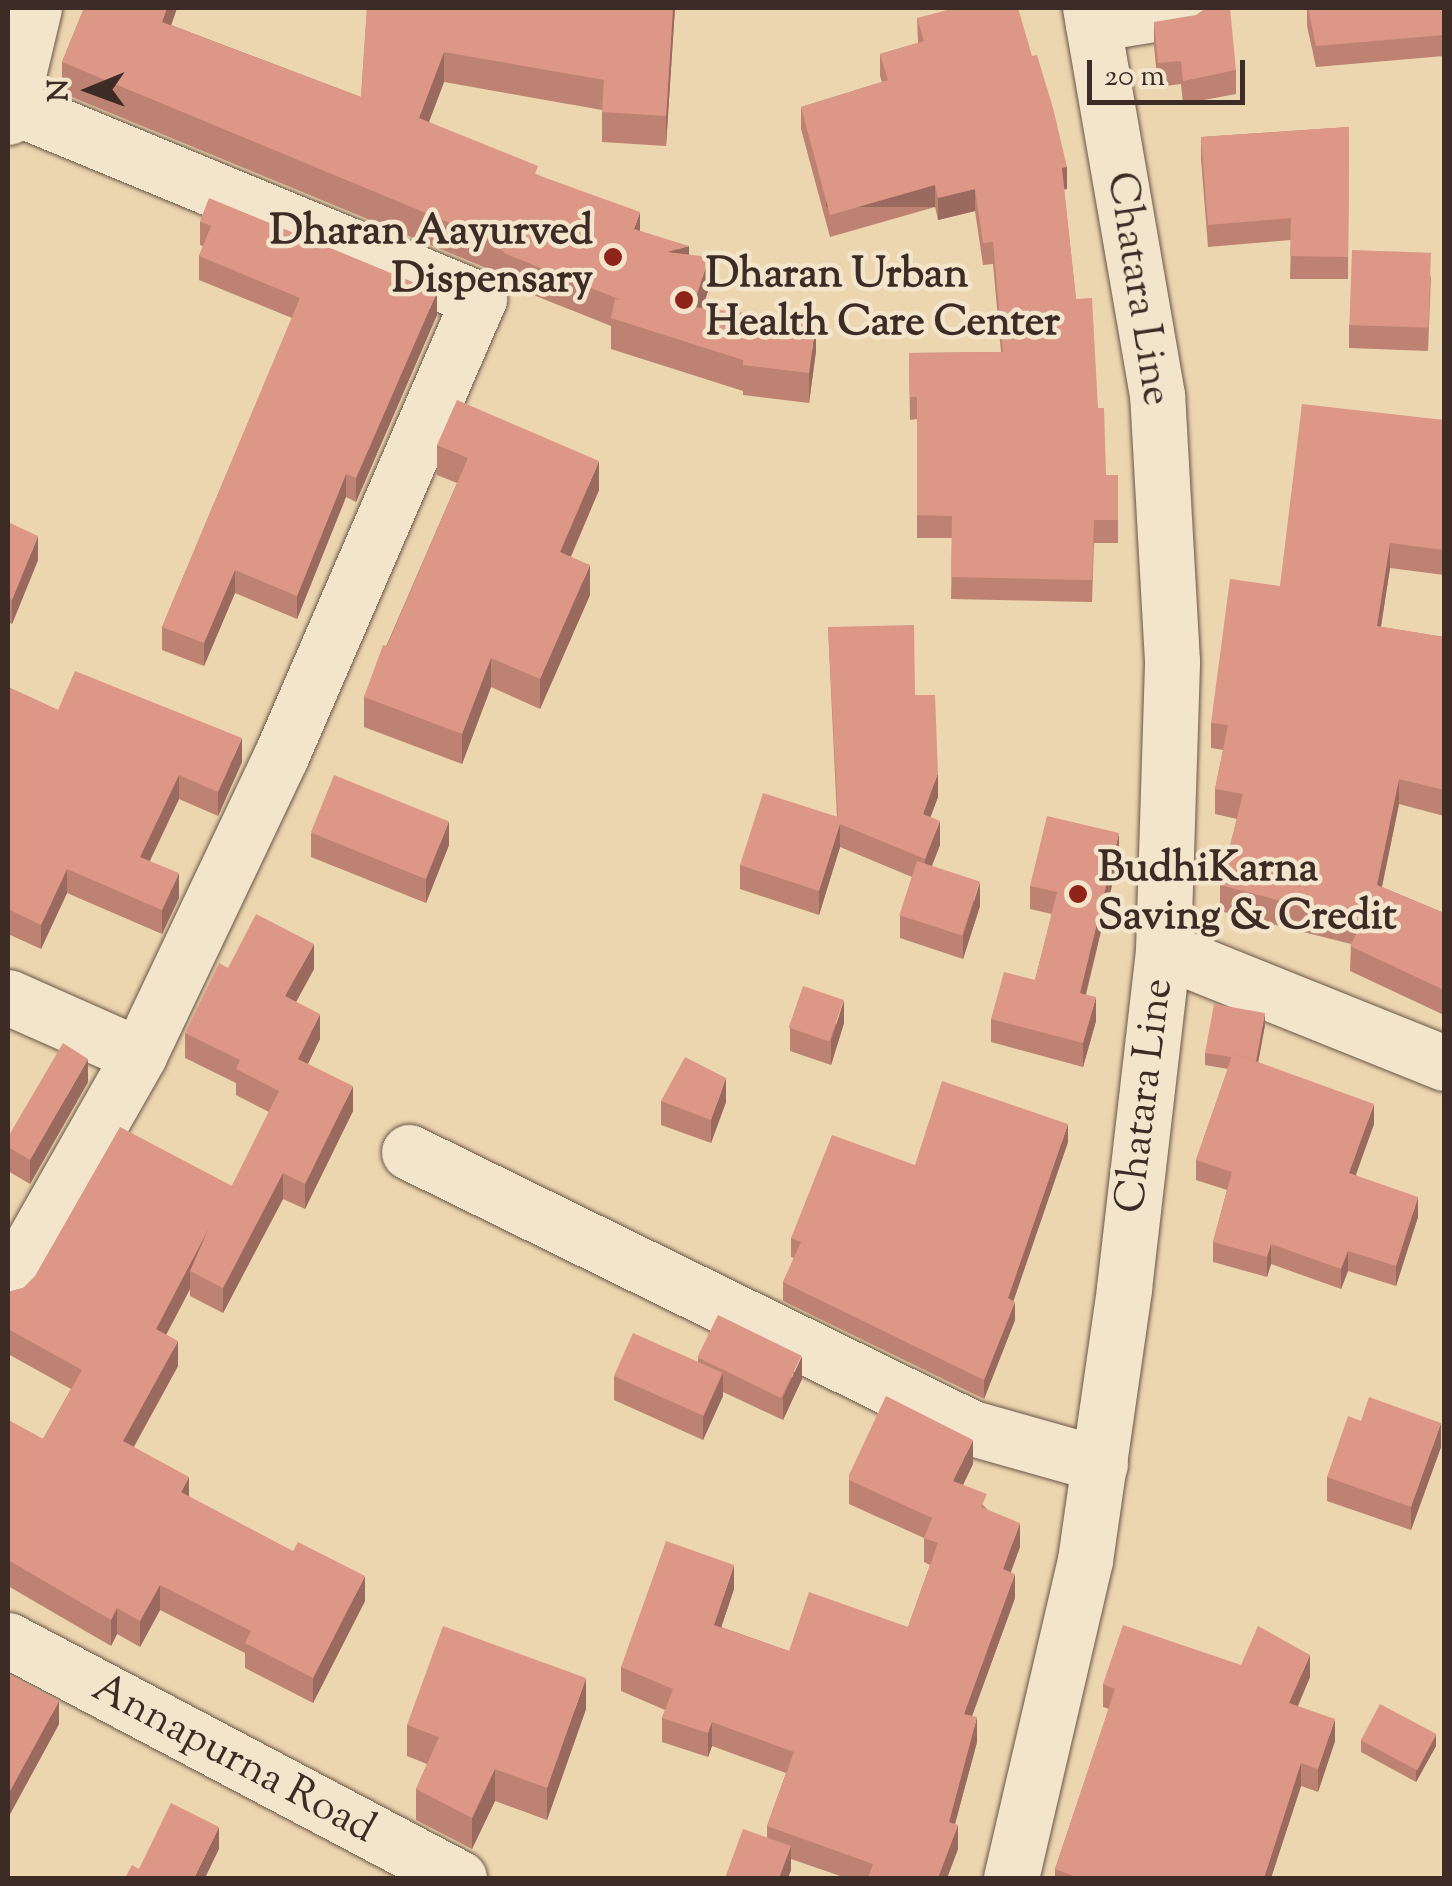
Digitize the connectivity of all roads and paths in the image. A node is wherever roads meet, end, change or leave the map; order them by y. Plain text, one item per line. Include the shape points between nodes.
1 (34, 8) edge
2 (1190, 8) edge
3 (1091, 16) edge
4 (10, 112) edge
5 (1163, 950) junction
6 (8, 997) edge
7 (138, 1054) junction
8 (1444, 1063) edge
9 (409, 1152) dead end
10 (8, 1286) edge
11 (1100, 1464) junction
12 (8, 1640) edge
13 (459, 1878) edge
14 (1010, 1878) edge

1 - 4 street
2 - 3 street
3 - 5 street, Chatara Line via 1158,395 1172,661
4 - 7 street via 480,299 280,756
5 - 8 street
5 - 11 street, Chatara Line
6 - 7 street
7 - 10 street
9 - 11 street via 972,1428
11 - 14 street, Chatara Line via 1085,1560
12 - 13 street, Annapurna Road

